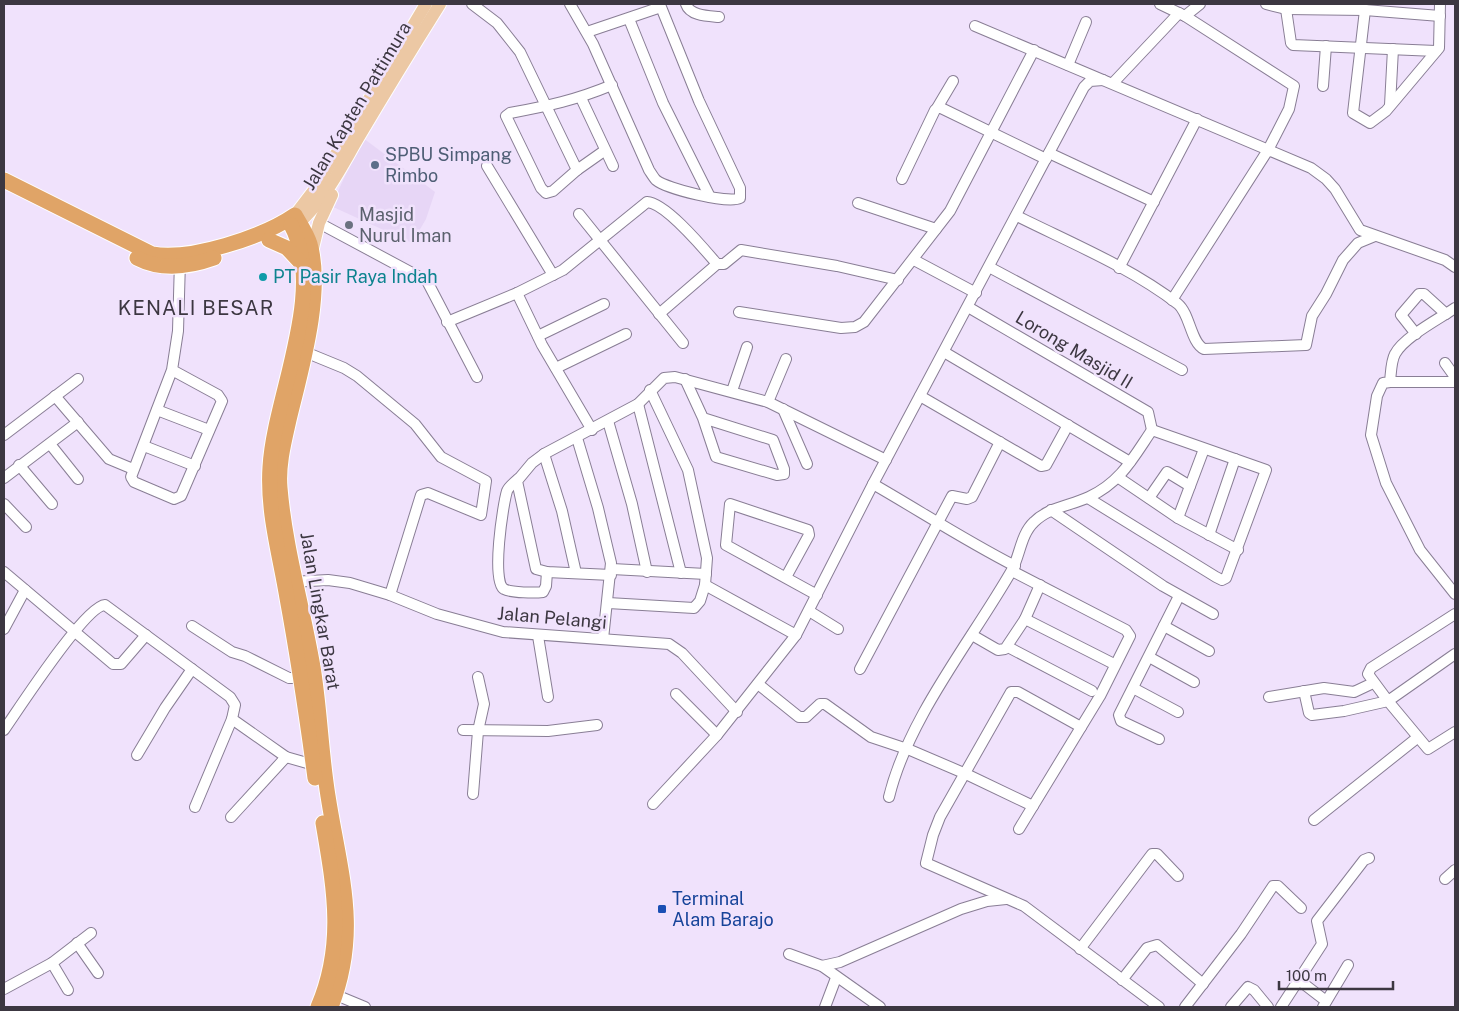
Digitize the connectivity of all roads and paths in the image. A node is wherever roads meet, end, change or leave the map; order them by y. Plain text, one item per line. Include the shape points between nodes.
1 (426, 4) edge
2 (440, 4) edge
3 (472, 4) edge
4 (570, 4) edge
5 (686, 4) edge
6 (1160, 4) edge
7 (1200, 4) edge
8 (1266, 4) edge
9 (1440, 4) edge
10 (1286, 9) junction
11 (1364, 10) junction
12 (1182, 15) junction
13 (1440, 16) junction
14 (719, 18) dead end
15 (629, 19) junction
16 (1086, 22) dead end
17 (975, 26) dead end
18 (587, 32) junction
19 (1326, 46) junction
20 (1360, 47) junction
21 (1393, 49) junction
22 (1034, 50) junction
23 (1436, 51) junction
24 (404, 52) junction
25 (1068, 65) junction
26 (1103, 80) junction
27 (953, 81) dead end
28 (1114, 83) junction
29 (612, 85) junction
30 (1323, 86) dead end
31 (581, 98) junction
32 (1390, 105) junction
33 (546, 108) junction
34 (936, 108) junction
35 (1197, 119) junction
36 (991, 133) junction
37 (1268, 150) junction
38 (604, 151) junction
39 (1048, 156) junction
40 (487, 166) dead end
41 (613, 166) dead end
42 (577, 170) junction
43 (338, 176) junction
44 (902, 179) dead end
45 (4, 180) edge
46 (4, 192) edge
47 (710, 197) junction
48 (1154, 202) junction
49 (858, 203) dead end
50 (39, 204) junction
51 (579, 214) dead end
52 (1017, 216) junction
53 (294, 221) junction
54 (319, 223) junction
55 (936, 229) junction
56 (1375, 236) junction
57 (269, 240) junction
58 (600, 240) junction
59 (307, 258) junction
60 (914, 260) junction
61 (180, 261) junction
62 (717, 264) junction
63 (1455, 267) edge
64 (990, 268) junction
65 (1119, 268) junction
66 (553, 275) junction
67 (898, 280) junction
68 (517, 293) junction
69 (976, 293) junction
70 (1172, 300) junction
71 (604, 304) dead end
72 (968, 307) junction
73 (1455, 308) edge
74 (739, 312) dead end
75 (658, 314) junction
76 (1446, 314) junction
77 (447, 322) junction
78 (626, 334) dead end
79 (1416, 334) junction
80 (538, 336) junction
81 (682, 343) dead end
82 (747, 347) dead end
83 (305, 352) junction
84 (944, 352) junction
85 (786, 359) dead end
86 (1445, 362) dead end
87 (556, 368) junction
88 (172, 370) junction
89 (1182, 370) dead end
90 (477, 377) dead end
91 (1455, 377) edge
92 (78, 379) dead end
93 (685, 379) junction
94 (1390, 382) junction
95 (1455, 382) edge
96 (650, 390) junction
97 (732, 391) junction
98 (55, 396) junction
99 (920, 396) junction
100 (768, 402) junction
101 (638, 404) junction
102 (783, 409) junction
103 (158, 410) junction
104 (703, 418) junction
105 (608, 421) junction
106 (78, 422) junction
107 (1068, 425) junction
108 (209, 430) junction
109 (592, 430) junction
110 (1152, 430) junction
111 (4, 435) edge
112 (577, 438) junction
113 (1000, 442) junction
114 (50, 444) junction
115 (144, 446) junction
116 (1204, 449) junction
117 (544, 454) junction
118 (1235, 459) junction
119 (886, 460) junction
120 (1130, 462) junction
121 (807, 464) dead end
122 (19, 465) junction
123 (195, 466) junction
124 (133, 469) junction
125 (4, 478) edge
126 (1119, 478) junction
127 (78, 479) dead end
128 (518, 479) junction
129 (873, 484) junction
130 (1190, 486) junction
131 (1088, 498) junction
132 (1149, 498) junction
133 (4, 504) edge
134 (52, 504) dead end
135 (1051, 510) junction
136 (1178, 518) junction
137 (938, 521) junction
138 (26, 527) dead end
139 (1208, 535) junction
140 (1238, 550) junction
141 (1013, 568) junction
142 (4, 572) edge
143 (547, 572) junction
144 (611, 572) junction
145 (647, 572) junction
146 (576, 573) junction
147 (681, 573) junction
148 (706, 574) junction
149 (786, 577) junction
150 (290, 582) junction
151 (705, 585) junction
152 (1040, 585) junction
153 (25, 590) junction
154 (1455, 594) edge
155 (390, 595) junction
156 (817, 595) junction
157 (1179, 596) junction
158 (608, 603) junction
159 (809, 611) junction
160 (1213, 614) dead end
161 (1455, 614) edge
162 (1025, 619) junction
163 (192, 626) dead end
164 (1164, 626) junction
165 (4, 629) edge
166 (838, 629) dead end
167 (74, 631) junction
168 (146, 635) junction
169 (796, 635) junction
170 (972, 635) junction
171 (538, 636) junction
172 (603, 639) junction
173 (1008, 647) junction
174 (1209, 651) dead end
175 (1455, 654) edge
176 (1148, 657) junction
177 (1112, 663) dead end
178 (192, 669) junction
179 (860, 669) dead end
180 (478, 677) dead end
181 (302, 678) junction
182 (1194, 682) dead end
183 (1372, 683) junction
184 (758, 684) junction
185 (1133, 688) junction
186 (1092, 690) dead end
187 (1304, 691) junction
188 (676, 694) dead end
189 (548, 697) dead end
190 (1269, 697) dead end
191 (1388, 701) junction
192 (737, 712) junction
193 (1178, 712) dead end
194 (232, 719) junction
195 (597, 725) dead end
196 (1081, 728) junction
197 (4, 730) edge
198 (463, 730) dead end
199 (478, 731) junction
200 (1455, 732) edge
201 (717, 735) junction
202 (1417, 738) junction
203 (1159, 739) dead end
204 (906, 748) junction
205 (137, 755) dead end
206 (286, 757) junction
207 (314, 765) junction
208 (966, 774) junction
209 (473, 794) dead end
210 (889, 797) dead end
211 (653, 804) dead end
212 (1033, 806) junction
213 (195, 807) dead end
214 (231, 817) dead end
215 (1314, 820) dead end
216 (1019, 829) dead end
217 (1369, 858) dead end
218 (1455, 870) edge
219 (1178, 876) dead end
220 (1445, 878) dead end
221 (1006, 899) junction
222 (1300, 908) dead end
223 (91, 933) dead end
224 (77, 943) junction
225 (1080, 948) junction
226 (789, 954) dead end
227 (52, 963) junction
228 (1348, 964) dead end
229 (822, 966) junction
230 (98, 973) dead end
231 (836, 978) junction
232 (1122, 980) junction
233 (1300, 981) junction
234 (1203, 984) junction
235 (4, 989) edge
236 (68, 990) dead end
237 (333, 1001) edge
238 (1324, 1004) edge
239 (318, 1007) edge
240 (365, 1007) edge
241 (825, 1007) edge
242 (880, 1007) edge
243 (1159, 1007) edge
244 (1185, 1007) edge
245 (1231, 1007) edge
246 (1268, 1007) edge
247 (1281, 1007) edge

1 - 24 main road, Jalan Kapten Pattimura
2 - 24 main road, Jalan Kapten Pattimura
3 - 33 street via 511,38
4 - 18 street
5 - 14 street via 702,16
6 - 12 street
7 - 12 street
8 - 10 street
9 - 13 street
10 - 11 street
10 - 19 street via 1291,44
11 - 13 street
11 - 20 street
12 - 28 street
12 - 37 street via 1294,86 1289,109
13 - 23 street via 1440,45
15 - 18 street
15 - 47 street via 663,104
15 - 47 street via 656,7 663,10 699,101 741,192 740,198 735,200
16 - 25 street
17 - 22 street
18 - 29 street
19 - 20 street
19 - 30 street
20 - 21 street
20 - 32 street via 1353,113 1374,122
21 - 23 street
21 - 32 street
22 - 25 street
22 - 36 street
23 - 32 street
24 - 43 main road, Jalan Kapten Pattimura
24 - 53 main road, Jalan Kapten Pattimura
25 - 26 street
26 - 28 street
26 - 39 street via 1086,84
27 - 34 street
28 - 35 street
29 - 31 street
29 - 47 street via 656,180
31 - 33 street
31 - 38 street
33 - 42 street
33 - 42 street via 510,113 506,118 544,191 553,191
34 - 36 street
34 - 44 street
35 - 37 street
35 - 48 street
36 - 39 street
36 - 55 street via 950,210
37 - 56 street via 1320,173 1335,189 1360,230
37 - 70 street
38 - 41 street
38 - 42 street
39 - 48 street
39 - 52 street
40 - 66 street
43 - 53 main road, Jalan Kapten Pattimura via 314,209
43 - 54 main road
45 - 50 highway
46 - 50 highway
48 - 65 street
49 - 55 street
50 - 61 highway via 143,261 157,265
51 - 58 street
52 - 64 street
52 - 65 street
53 - 57 highway
53 - 59 highway, Jalan Lingkar Barat via 301,251
53 - 61 highway
54 - 59 main road
54 - 77 street via 426,281
55 - 60 street
56 - 63 street via 1444,260
56 - 70 street via 1358,243 1343,260 1312,316 1306,345 1204,349 1198,344 1183,310
57 - 59 highway
57 - 61 highway via 203,262
58 - 62 street via 645,202 651,202 685,228
58 - 66 street
58 - 75 street
59 - 83 highway, Jalan Lingkar Barat via 314,289
59 - 150 highway, Jalan Lingkar Barat via 296,340 275,427 270,469 270,501
60 - 67 street
60 - 69 street
61 - 88 street via 178,331
62 - 67 street via 724,264 738,251 745,250
62 - 75 street
64 - 69 street
64 - 89 street
65 - 70 street
66 - 68 street
67 - 74 street via 870,316 855,327 830,327
68 - 77 street
68 - 80 street
69 - 72 street
71 - 80 street
72 - 84 street
72 - 110 street, Lorong Masjid II via 1148,412
73 - 76 street
75 - 81 street
76 - 79 street
76 - 79 street via 1424,294 1419,294 1401,315
77 - 90 street
78 - 87 street
79 - 94 street via 1394,354
80 - 87 street
82 - 97 street
83 - 150 highway, Jalan Lingkar Barat via 280,468
83 - 155 street via 357,376 415,424 437,454 486,481 481,515 428,493 421,496
84 - 99 street
84 - 107 street
85 - 100 street
86 - 91 street
87 - 109 street
88 - 103 street
88 - 108 street via 220,397 221,404
92 - 98 street
93 - 96 street via 664,378
93 - 97 street
93 - 104 street
94 - 95 street
94 - 154 street via 1383,383 1379,390 1371,431 1373,444 1386,483 1408,530
96 - 101 street
96 - 148 street via 688,470 708,558
97 - 100 street
98 - 106 street
98 - 111 street
99 - 113 street
99 - 119 street
100 - 102 street
101 - 105 street
101 - 147 street
102 - 119 street
102 - 121 street
103 - 108 street
103 - 115 street
104 - 104 street via 716,457 777,475 784,474 772,440
105 - 109 street
105 - 145 street
106 - 114 street
106 - 124 street via 109,459
107 - 113 street via 1043,466
107 - 120 street
108 - 123 street
109 - 112 street
110 - 116 street
110 - 120 street
112 - 117 street
112 - 144 street via 598,508
113 - 137 street via 972,497 952,496
114 - 122 street
114 - 127 street
115 - 123 street
115 - 124 street
116 - 118 street
116 - 130 street
117 - 128 street
117 - 146 street via 562,511
118 - 139 street
118 - 140 street via 1266,472
119 - 129 street
120 - 126 street
122 - 125 street
122 - 134 street
123 - 124 street via 180,496 174,499 134,482 131,477
126 - 131 street
126 - 132 street
128 - 143 street via 534,567
128 - 143 street via 508,489 499,537 497,556 502,585 506,590 543,592
129 - 137 street
129 - 156 street
130 - 132 street via 1167,472
130 - 136 street
131 - 135 street
131 - 140 street via 1221,579 1226,578
132 - 136 street
133 - 138 street
135 - 141 street via 1030,526
135 - 157 street
136 - 139 street
137 - 141 street
137 - 179 street
139 - 140 street
141 - 152 street
141 - 170 street
142 - 153 street
143 - 146 street
144 - 145 street
144 - 146 street
144 - 158 street
145 - 147 street
147 - 148 street
148 - 151 street
149 - 149 street via 809,535 808,530 730,504 726,545
149 - 156 street
150 - 155 street, Jalan Pelangi via 340,581
150 - 181 highway, Jalan Lingkar Barat
150 - 237 highway, Jalan Lingkar Barat via 313,668 328,797 344,880 346,949
151 - 158 street via 699,604 694,608
151 - 169 street
152 - 162 street
152 - 196 street via 1126,630 1130,636
153 - 165 street
153 - 167 street
155 - 171 street, Jalan Pelangi via 437,614 488,629
156 - 159 street
157 - 160 street
157 - 164 street
158 - 172 street
159 - 166 street
159 - 169 street
161 - 183 street via 1369,670
162 - 173 street
162 - 177 street
163 - 181 street via 232,652 289,678
164 - 174 street
164 - 176 street
167 - 168 street via 103,605 109,606
167 - 168 street via 119,666
167 - 197 street
168 - 178 street
169 - 184 street
170 - 173 street via 998,650
170 - 204 street
171 - 172 street, Jalan Pelangi
171 - 189 street
172 - 192 street, Jalan Pelangi via 673,646
173 - 186 street
175 - 191 street
176 - 182 street
176 - 185 street
178 - 194 street via 233,700
178 - 205 street
180 - 199 street via 484,704
181 - 207 highway, Jalan Lingkar Barat
183 - 187 street via 1353,692 1328,688
183 - 191 street
184 - 192 street
184 - 204 street via 799,717 806,717 824,704 872,737
185 - 193 street
185 - 203 street via 1119,714 1120,719
187 - 190 street
187 - 191 street via 1312,715
188 - 201 street
191 - 202 street
192 - 201 street
194 - 206 street
194 - 213 street
195 - 199 street via 555,731
196 - 208 street via 1014,690
196 - 212 street
198 - 199 street
199 - 209 street
200 - 202 street via 1429,749
201 - 211 street
202 - 215 street
204 - 208 street
204 - 210 street
206 - 207 street
206 - 214 street
207 - 239 highway, Jalan Lingkar Barat via 333,882 335,924 335,952
208 - 212 street
208 - 221 street via 937,823 926,863
212 - 216 street
217 - 233 street via 1364,860 1317,921 1322,944
218 - 220 street
219 - 225 street via 1157,854 1152,854
221 - 225 street via 1031,910
221 - 229 street via 961,909 840,962
222 - 234 street via 1278,886 1273,886
223 - 224 street
224 - 227 street
224 - 230 street
225 - 232 street
226 - 229 street
227 - 235 street
227 - 236 street
228 - 238 street
229 - 231 street
231 - 241 street
231 - 242 street
232 - 234 street via 1147,948 1157,945
232 - 243 street
233 - 238 street
233 - 247 street
234 - 244 street
237 - 240 street
245 - 246 street via 1248,987

